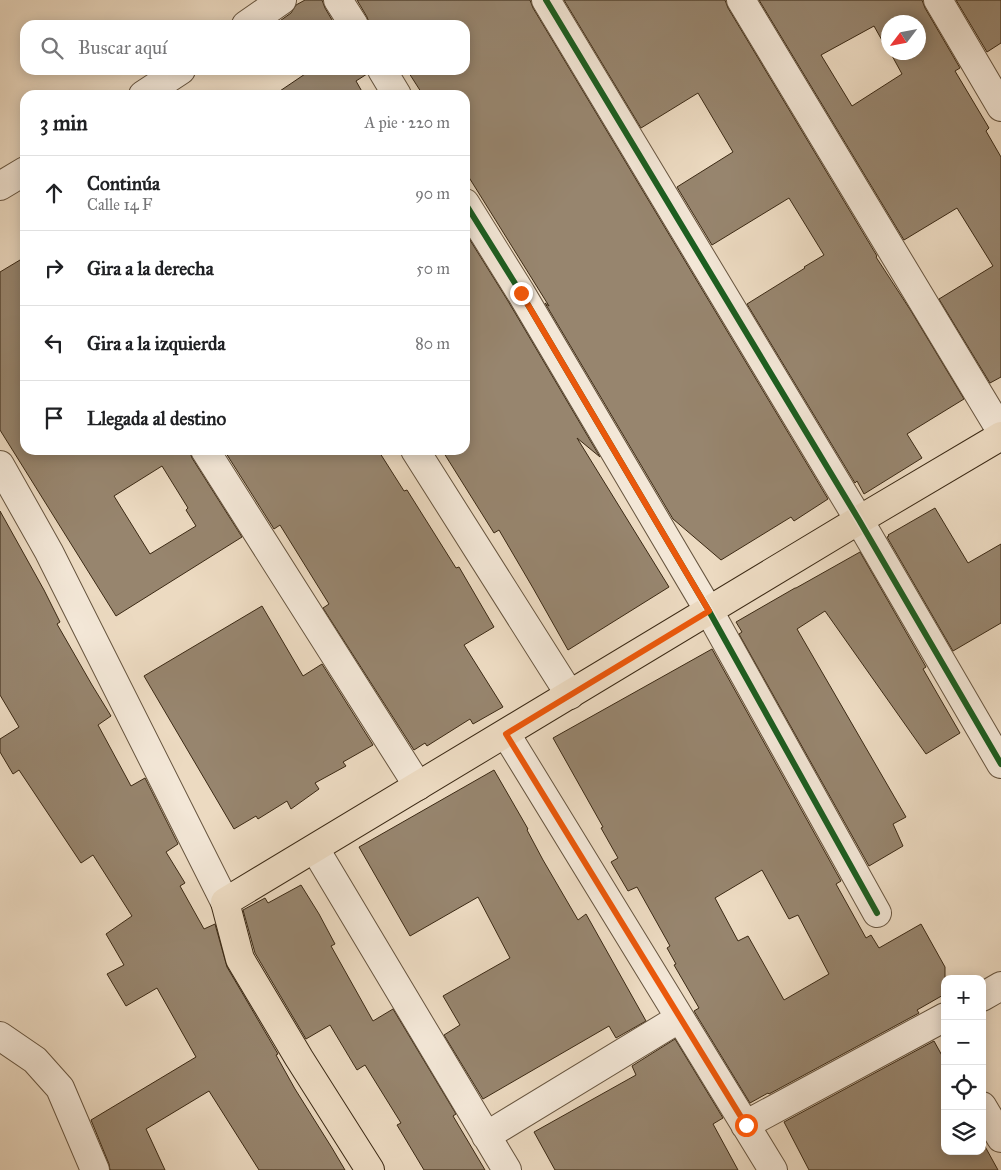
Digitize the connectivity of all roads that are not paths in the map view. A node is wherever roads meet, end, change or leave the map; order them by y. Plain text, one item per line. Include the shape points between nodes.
1 (282, 0) edge
2 (338, 0) edge
3 (546, 0) edge
4 (741, 0) edge
5 (938, 0) edge
6 (253, 20) edge
7 (351, 20) edge
8 (385, 75) edge
9 (395, 90) edge
10 (1001, 107) edge
11 (20, 174) edge
12 (0, 186) edge
13 (470, 211) edge
14 (1001, 432) edge
15 (1001, 436) edge
16 (208, 455) edge
17 (418, 455) edge
18 (0, 465) edge
19 (859, 520) junction
20 (709, 611) junction
21 (570, 695) junction
22 (506, 734) junction
23 (1001, 764) edge
24 (418, 786) junction
25 (315, 849) junction
26 (225, 902) junction
27 (877, 913) dead end
28 (1001, 986) edge
29 (986, 995) edge
30 (680, 1018) junction
31 (941, 1028) edge
32 (0, 1036) edge
33 (984, 1110) edge
34 (746, 1125) junction
35 (486, 1136) junction
36 (1001, 1138) edge
37 (95, 1170) edge
38 (370, 1170) edge
39 (507, 1170) edge
40 (773, 1170) edge

1 - 6 street
2 - 7 street
3 - 19 street
4 - 14 street
5 - 10 street
8 - 9 street
11 - 12 street
13 - 20 street
15 - 19 main road
16 - 24 street
17 - 21 street
18 - 26 street via 49,552
19 - 20 main road
19 - 23 street
20 - 21 main road
20 - 27 street
21 - 22 main road
22 - 24 main road
22 - 30 street
24 - 25 main road
25 - 26 main road
25 - 35 street
26 - 38 main road via 240,959
28 - 29 street
30 - 34 street
30 - 35 street
31 - 34 street
32 - 37 street via 35,1060 60,1088
33 - 36 street
34 - 40 street
35 - 39 street

